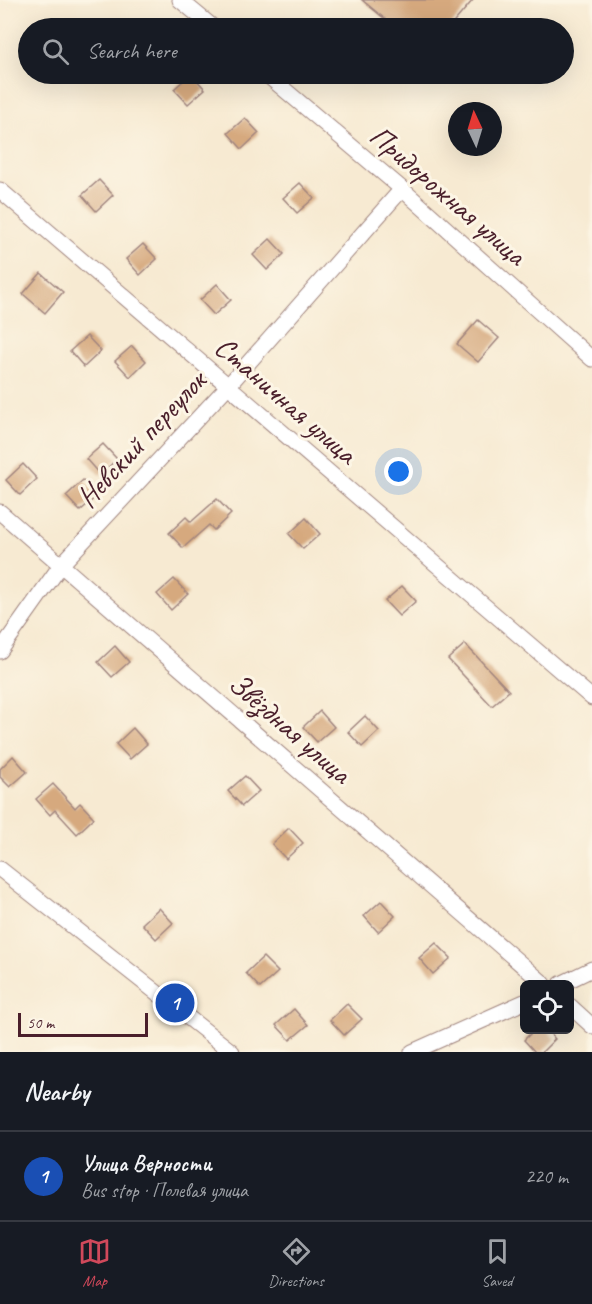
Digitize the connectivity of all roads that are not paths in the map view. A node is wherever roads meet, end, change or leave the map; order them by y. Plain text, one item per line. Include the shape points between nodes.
1 (180, 0) edge
2 (201, 18) edge
3 (278, 84) edge
4 (402, 189) junction
5 (0, 190) edge
6 (592, 358) edge
7 (228, 386) junction
8 (0, 512) edge
9 (61, 565) junction
10 (0, 651) edge
11 (592, 698) edge
12 (0, 869) edge
13 (592, 969) edge
14 (539, 980) edge
15 (569, 980) edge
16 (520, 1004) edge
17 (574, 1010) edge
18 (592, 1026) edge
19 (232, 1052) edge
20 (412, 1052) edge

1 - 2 street
3 - 4 street, Придорожная улица
4 - 6 street, Придорожная улица
4 - 7 street, Невский переулок
5 - 7 street, Станичная улица
7 - 9 street, Невский переулок
7 - 11 street, Станичная улица
8 - 9 street, Звёздная улица
9 - 10 street, Невский переулок
9 - 14 street, Звёздная улица
12 - 19 street
13 - 15 street
16 - 20 street
17 - 18 street

